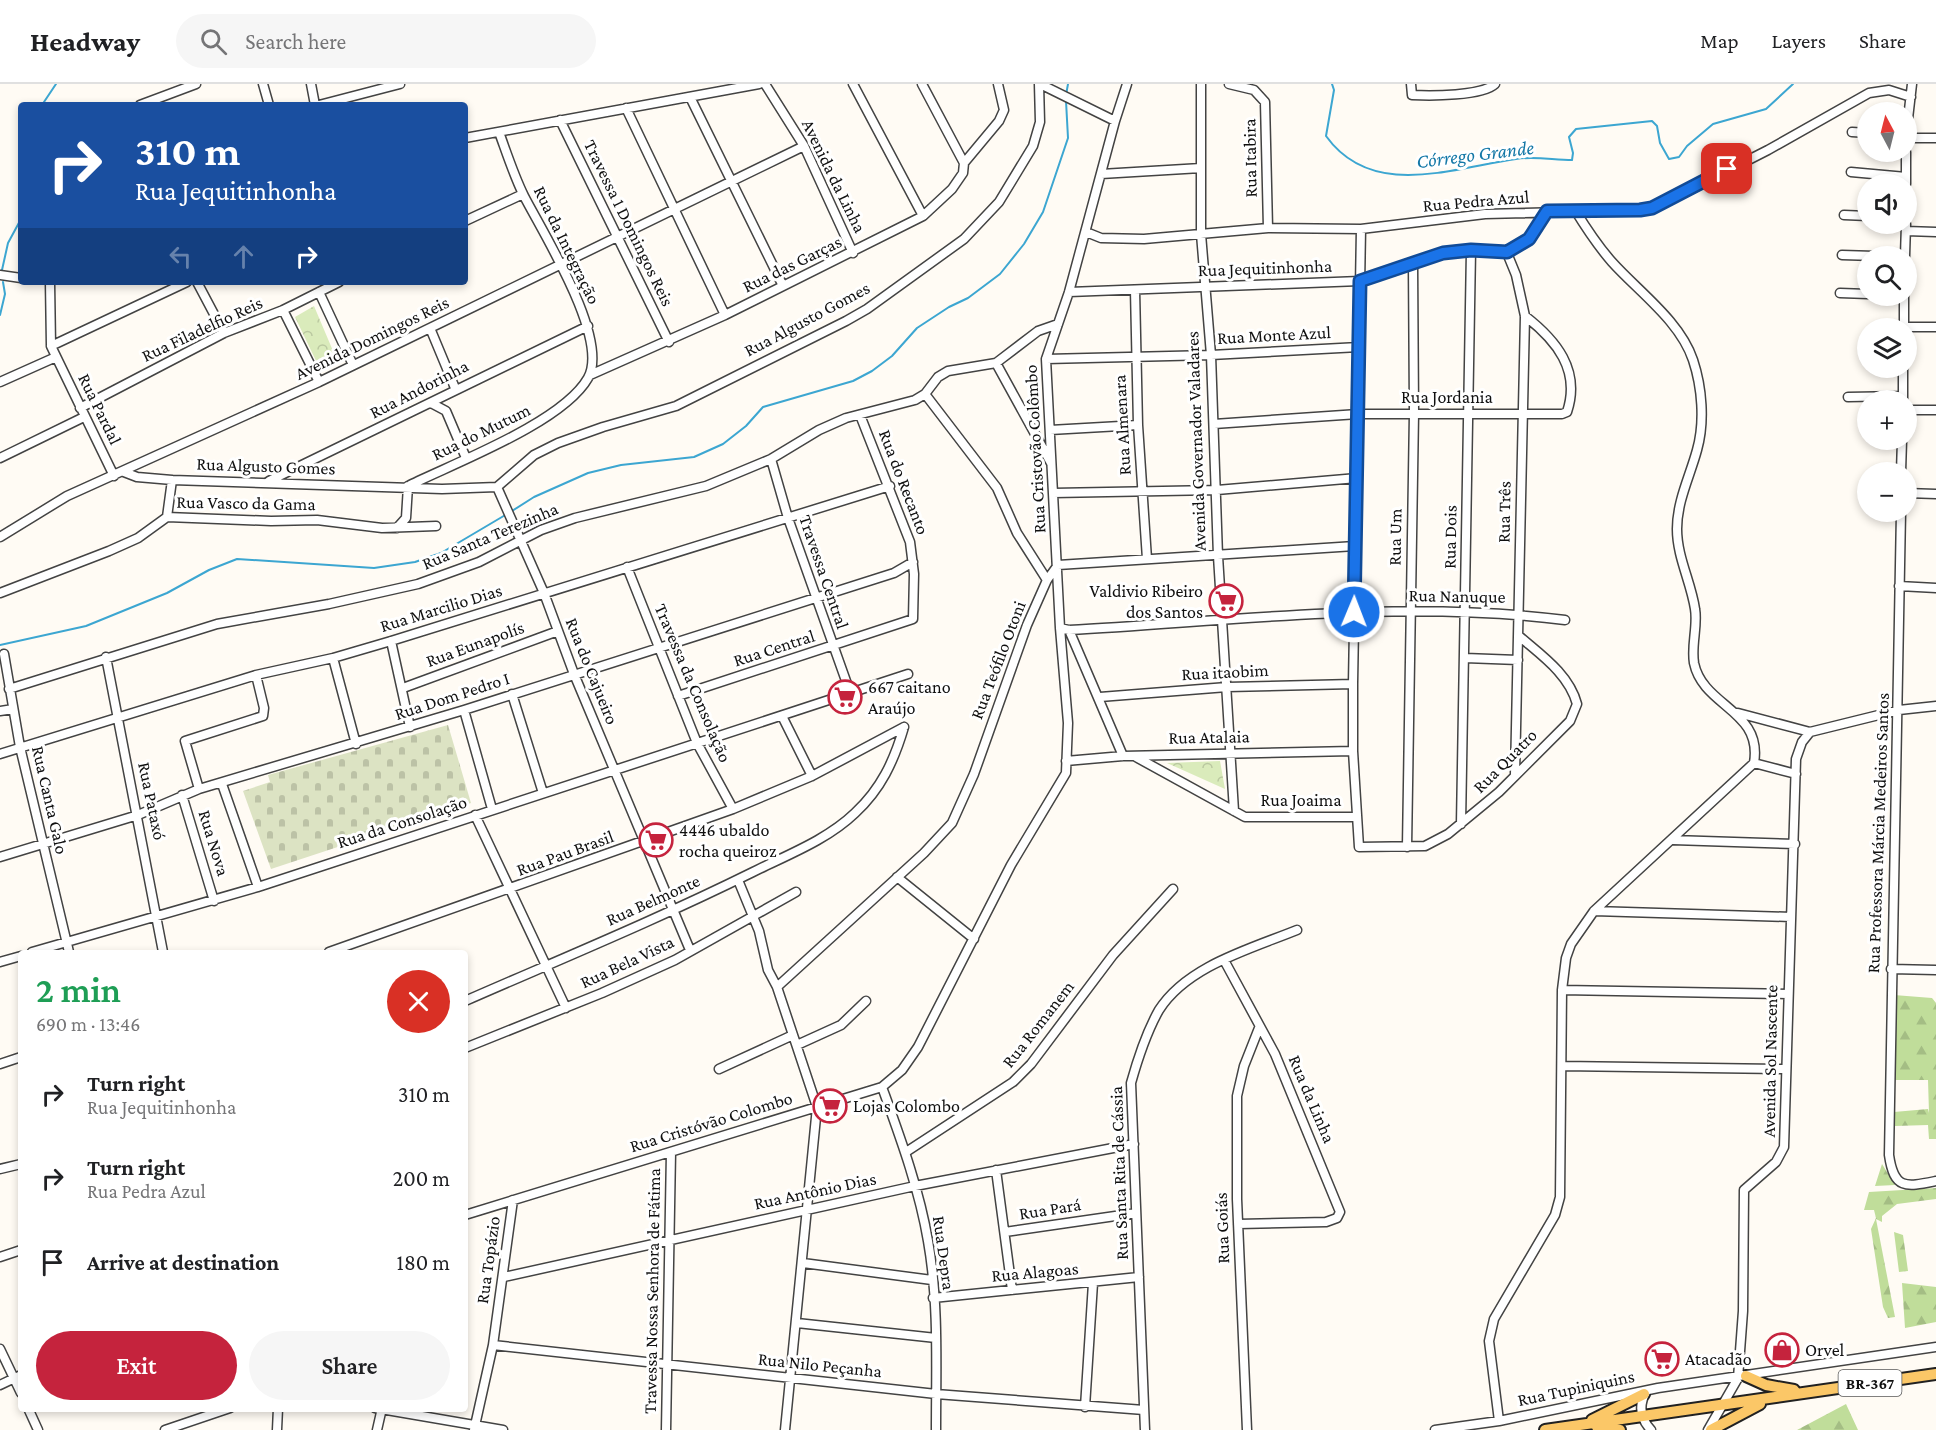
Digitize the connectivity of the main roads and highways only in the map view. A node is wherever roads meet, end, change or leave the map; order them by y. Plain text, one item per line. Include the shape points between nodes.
1 (1936, 1374) edge
2 (1742, 1377) road end
3 (1803, 1391) junction
4 (1646, 1392) road end
5 (1768, 1400) junction
6 (1581, 1425) junction
7 (1545, 1430) edge
8 (1620, 1430) edge
9 (1709, 1430) edge

1 - 3 main road, BR-367
2 - 3 main road
3 - 5 main road, BR-367
4 - 6 main road
5 - 6 main road, BR-367
5 - 9 main road
6 - 7 main road, BR-367
6 - 8 main road

